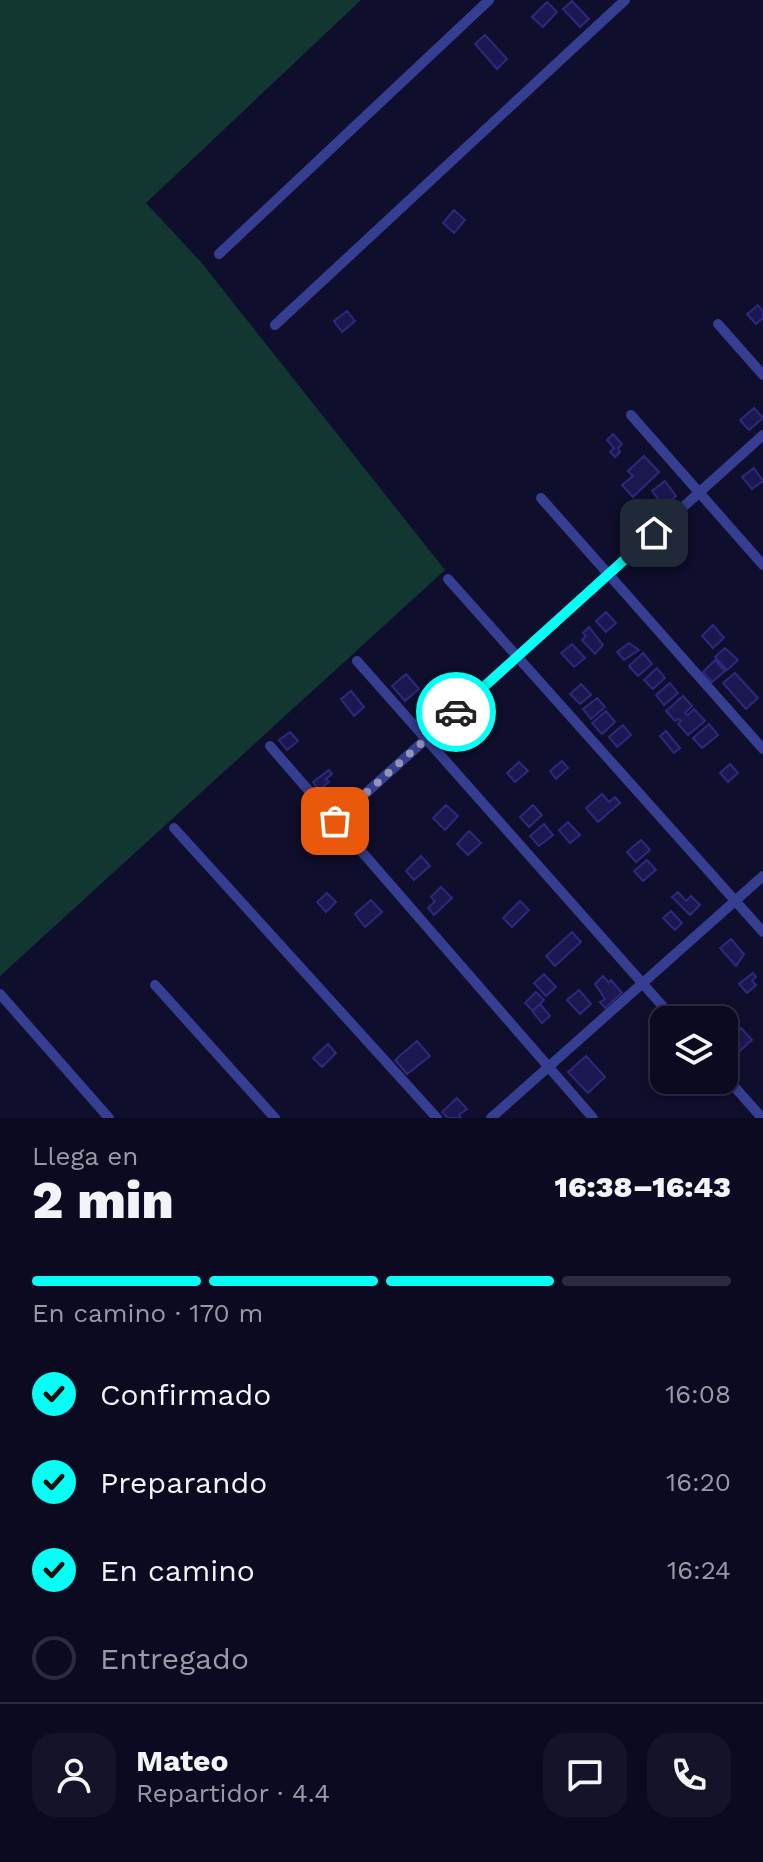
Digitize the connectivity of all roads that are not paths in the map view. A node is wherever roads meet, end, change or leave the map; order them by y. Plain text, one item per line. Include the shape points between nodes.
1 (489, 0) edge
2 (625, 0) edge
3 (219, 254) dead end
4 (718, 324) dead end
5 (275, 325) dead end
6 (763, 375) edge
7 (631, 415) dead end
8 (763, 435) edge
9 (699, 493) junction
10 (541, 498) dead end
11 (763, 565) edge
12 (609, 574) junction
13 (448, 579) dead end
14 (517, 657) junction
15 (357, 661) dead end
16 (426, 739) junction
17 (270, 746) dead end
18 (763, 749) edge
19 (335, 821) junction
20 (174, 828) dead end
21 (763, 876) edge
22 (735, 901) junction
23 (763, 932) edge
24 (643, 983) junction
25 (155, 985) dead end
26 (0, 994) edge
27 (663, 1006) edge
28 (548, 1067) junction
29 (738, 1091) edge
30 (109, 1118) edge
31 (275, 1118) edge
32 (437, 1118) edge
33 (491, 1118) edge
34 (593, 1118) edge
35 (762, 1118) edge

1 - 3 street
2 - 5 street
4 - 6 street
7 - 9 street
8 - 9 street
9 - 11 street
9 - 12 street
10 - 12 street
12 - 14 street
12 - 18 street
13 - 14 street
14 - 16 street
14 - 22 street
15 - 16 street
16 - 19 street
16 - 24 street
17 - 19 street
19 - 28 street
20 - 32 street
21 - 22 street
22 - 23 street
22 - 24 street
24 - 27 street
24 - 28 street
25 - 31 street
26 - 30 street
28 - 33 street
28 - 34 street
29 - 35 street

